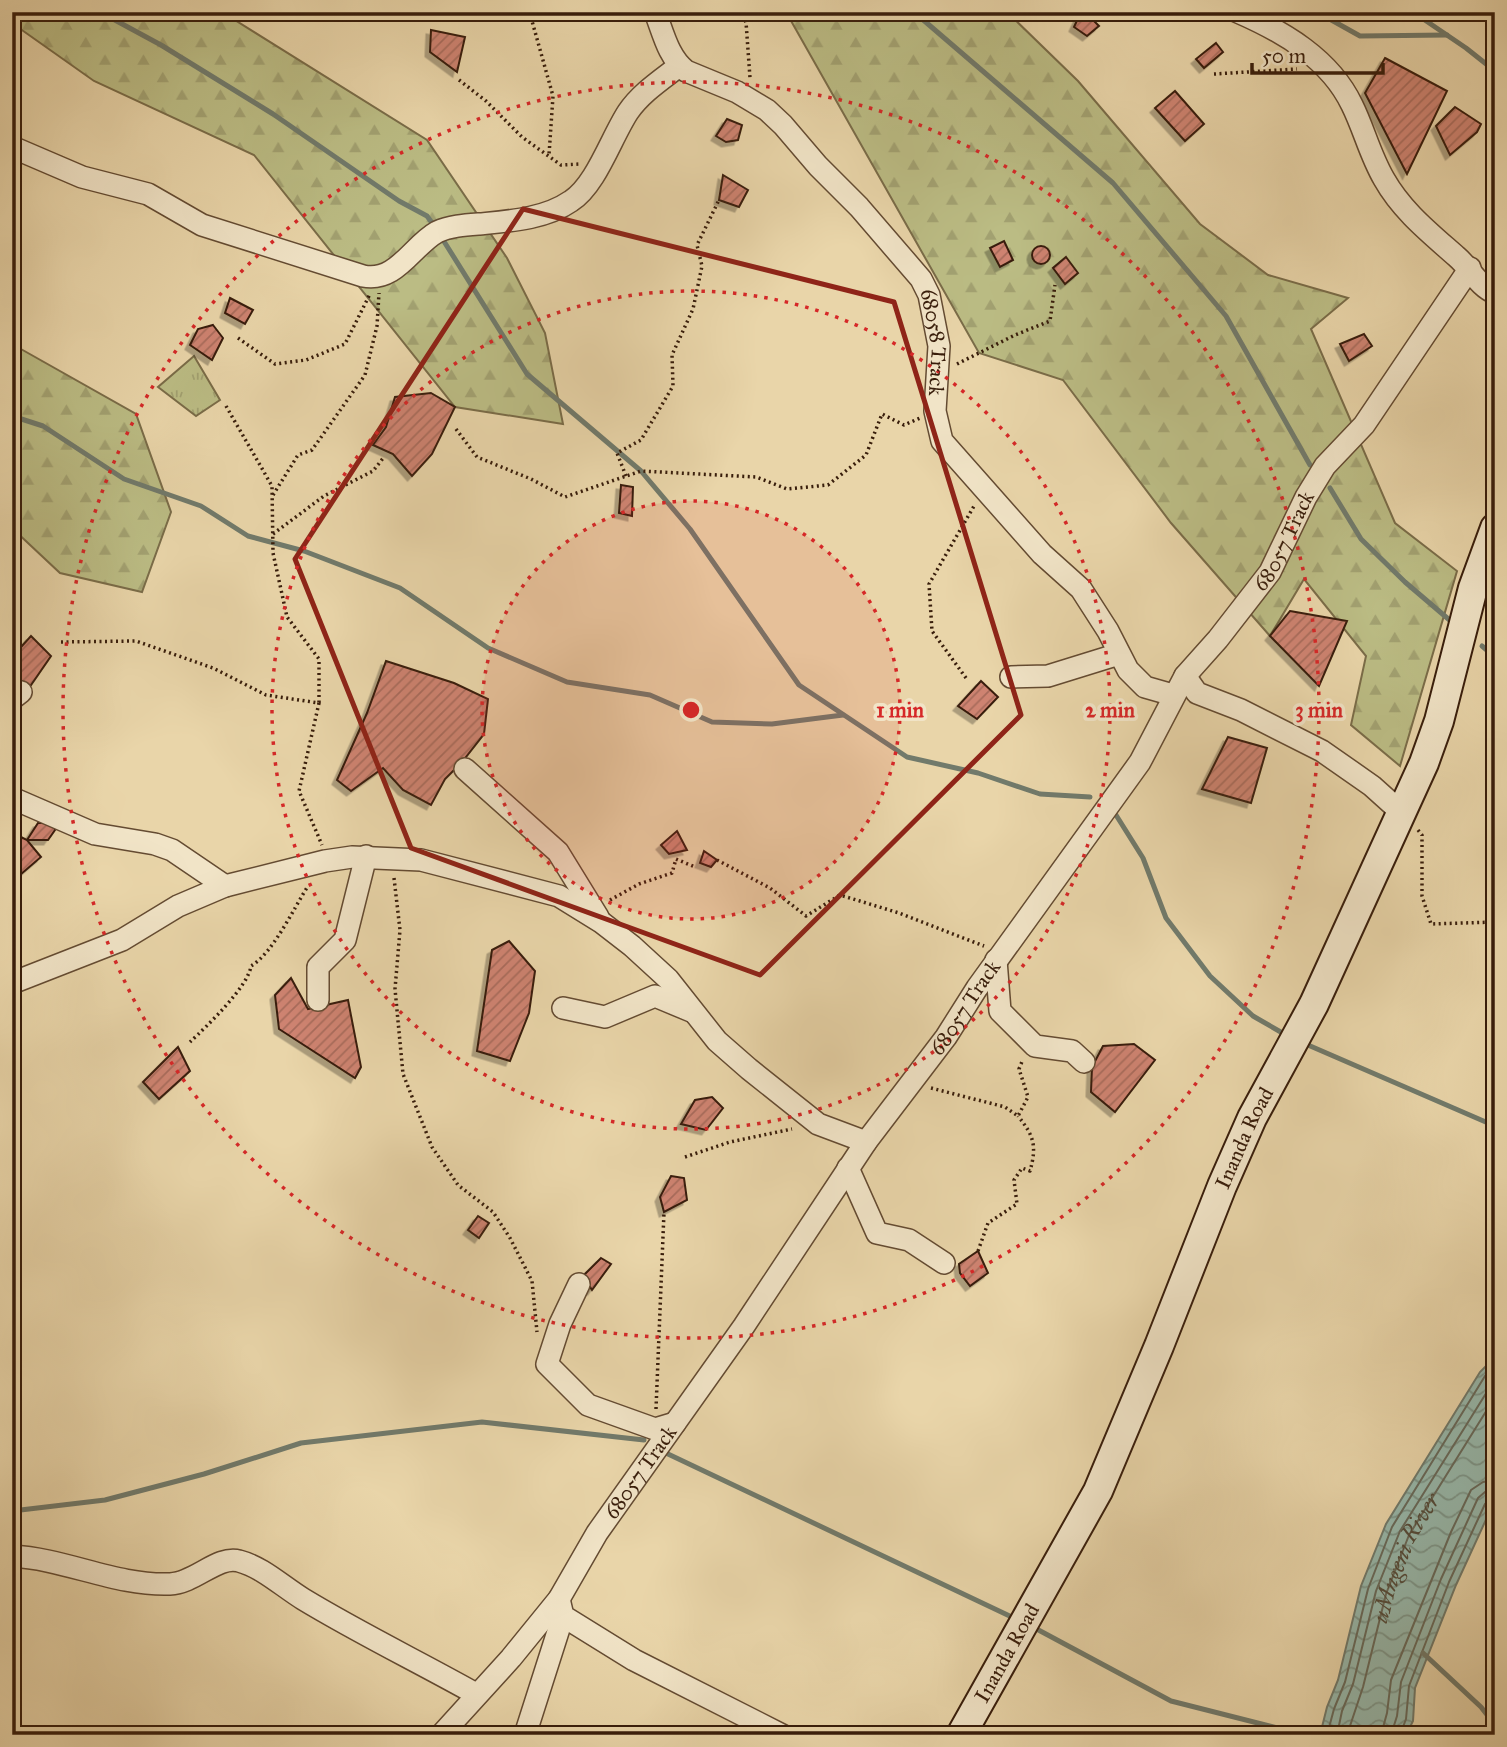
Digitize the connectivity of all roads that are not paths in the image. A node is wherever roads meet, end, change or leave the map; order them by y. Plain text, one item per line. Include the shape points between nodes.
1 (655, 12) edge
2 (1238, 12) edge
3 (680, 66) junction
4 (12, 147) edge
5 (1470, 268) junction
6 (1495, 293) edge
7 (1495, 528) edge
8 (1119, 654) junction
9 (1011, 677) dead end
10 (1179, 686) junction
11 (465, 769) dead end
12 (12, 798) edge
13 (1402, 813) junction
14 (366, 856) junction
15 (225, 886) junction
16 (597, 916) junction
17 (999, 957) junction
18 (12, 982) edge
19 (318, 1000) dead end
20 (563, 1008) dead end
21 (693, 1011) junction
22 (1084, 1062) dead end
23 (866, 1142) junction
24 (848, 1168) junction
25 (944, 1263) dead end
26 (579, 1284) dead end
27 (665, 1426) junction
28 (12, 1556) edge
29 (561, 1607) junction
30 (476, 1694) junction
31 (441, 1735) edge
32 (526, 1735) edge
33 (782, 1735) edge
34 (961, 1735) edge

1 - 3 street
2 - 5 street via 1291,39 1327,67 1352,105 1400,204
3 - 4 street via 641,95 585,190 561,208 520,220 446,228 380,277 363,276 202,225 148,194 82,177
3 - 8 street, 68058 Track via 767,110 921,279 929,295 939,346 935,411 942,441 1042,554 1081,589
5 - 6 street via 1486,290
5 - 10 street, 68057 Track via 1364,425 1325,466 1270,572
7 - 13 street, Inanda Road via 1473,588 1439,721
8 - 9 street via 1048,676
8 - 10 street, 68058 Track via 1145,687
10 - 13 street, 68058 Track via 1241,710 1322,751
10 - 17 street, 68057 Track via 1140,762
11 - 16 street via 558,852
12 - 15 street via 95,834 172,850
13 - 34 street, Inanda Road via 1314,1004 1252,1118 1098,1491
14 - 15 street via 325,860
14 - 16 street via 421,860 559,897
14 - 19 street via 345,940 318,967
15 - 18 street via 178,906 122,940
16 - 21 street via 668,979
17 - 22 street via 1000,1011 1035,1046 1072,1051
17 - 23 street, 68057 Track via 946,1037
20 - 21 street via 605,1017 655,996
21 - 23 street via 717,1041 818,1124
23 - 24 street, 68057 Track
24 - 25 street via 877,1233 909,1240
24 - 27 street, 68057 Track via 744,1326
26 - 27 street via 547,1364 588,1405
27 - 29 street, 68057 Track via 597,1533
28 - 30 street via 154,1584 184,1583 225,1561 240,1561
29 - 30 street, 68057 Track
29 - 32 street
29 - 33 street via 634,1660
30 - 31 street, 68057 Track

